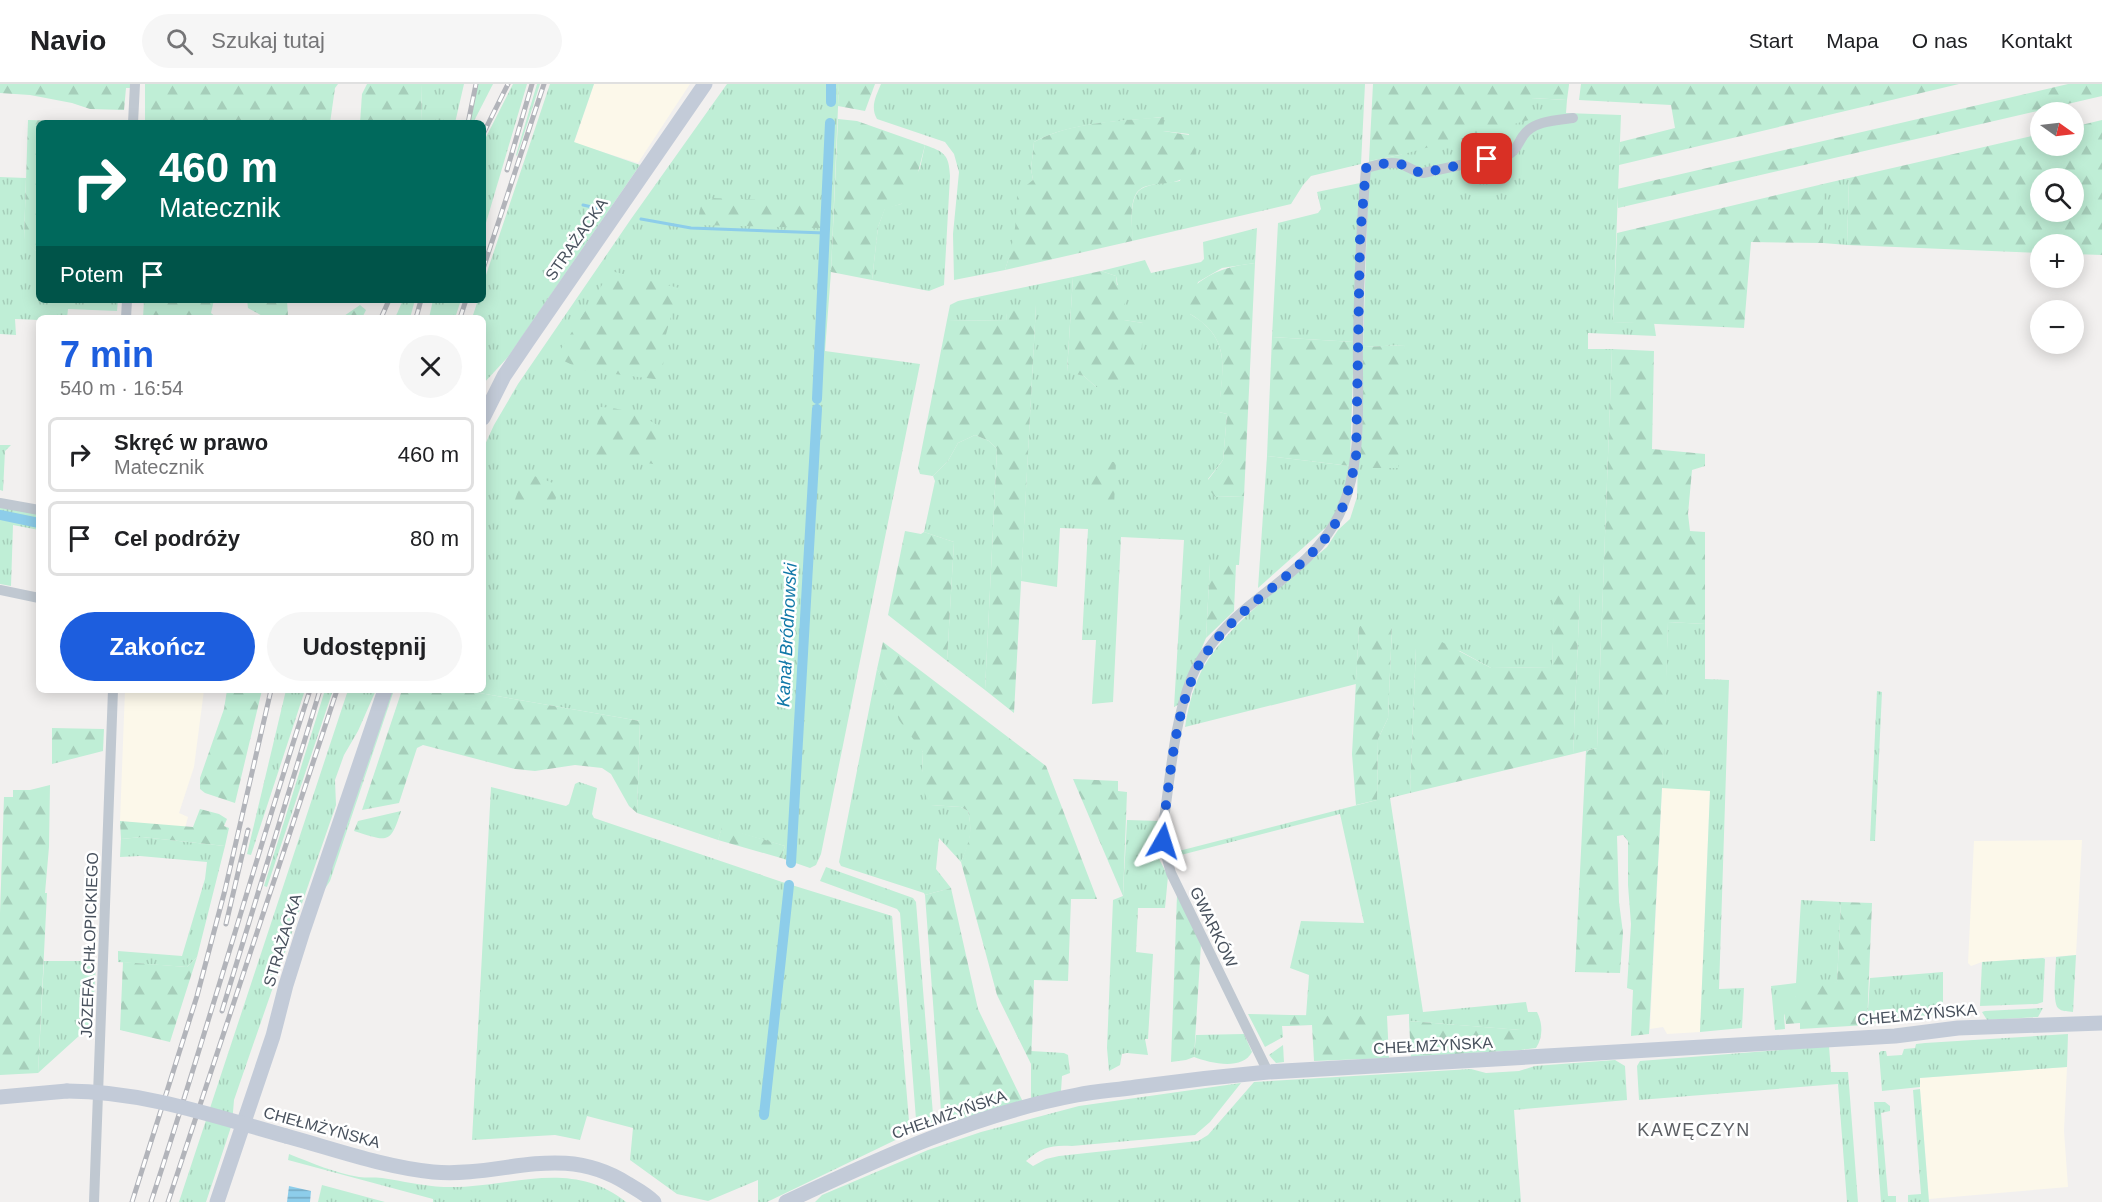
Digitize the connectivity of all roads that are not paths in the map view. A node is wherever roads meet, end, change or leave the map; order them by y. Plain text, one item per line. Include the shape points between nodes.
1 (135, 84) edge
2 (705, 84) edge
3 (134, 118) edge
4 (1573, 118) dead end
5 (486, 412) edge
6 (0, 503) edge
7 (36, 509) edge
8 (0, 590) edge
9 (36, 597) edge
10 (113, 693) edge
11 (384, 693) edge
12 (2102, 1023) edge
13 (1268, 1072) junction
14 (0, 1097) edge
15 (632, 1187) junction
16 (94, 1202) edge
17 (217, 1202) edge
18 (642, 1202) edge
19 (654, 1202) edge
20 (786, 1202) edge

1 - 3 street
2 - 5 street, STRAŻACKA via 504,376
4 - 13 street, GWARKÓW via 1531,127 1508,155 1423,173 1391,162 1366,168 1360,238 1356,460 1339,516 1325,539 1241,612 1192,676 1181,714 1163,841 1171,873
6 - 7 street
8 - 9 street
10 - 16 street, JÓZEFA CHŁOPICKIEGO
11 - 17 street, STRAŻACKA
12 - 13 street, CHEŁMŻYŃSKA via 1958,1028 1895,1036
13 - 20 street, CHEŁMŻYŃSKA via 1078,1095 1014,1110 881,1158
14 - 15 street, CHEŁMŻYŃSKA, bridge via 67,1091 134,1096 404,1167 478,1172 554,1162 579,1164 605,1171
15 - 18 street, CHEŁMŻYŃSKA
15 - 19 street, CHEŁMŻYŃSKA

